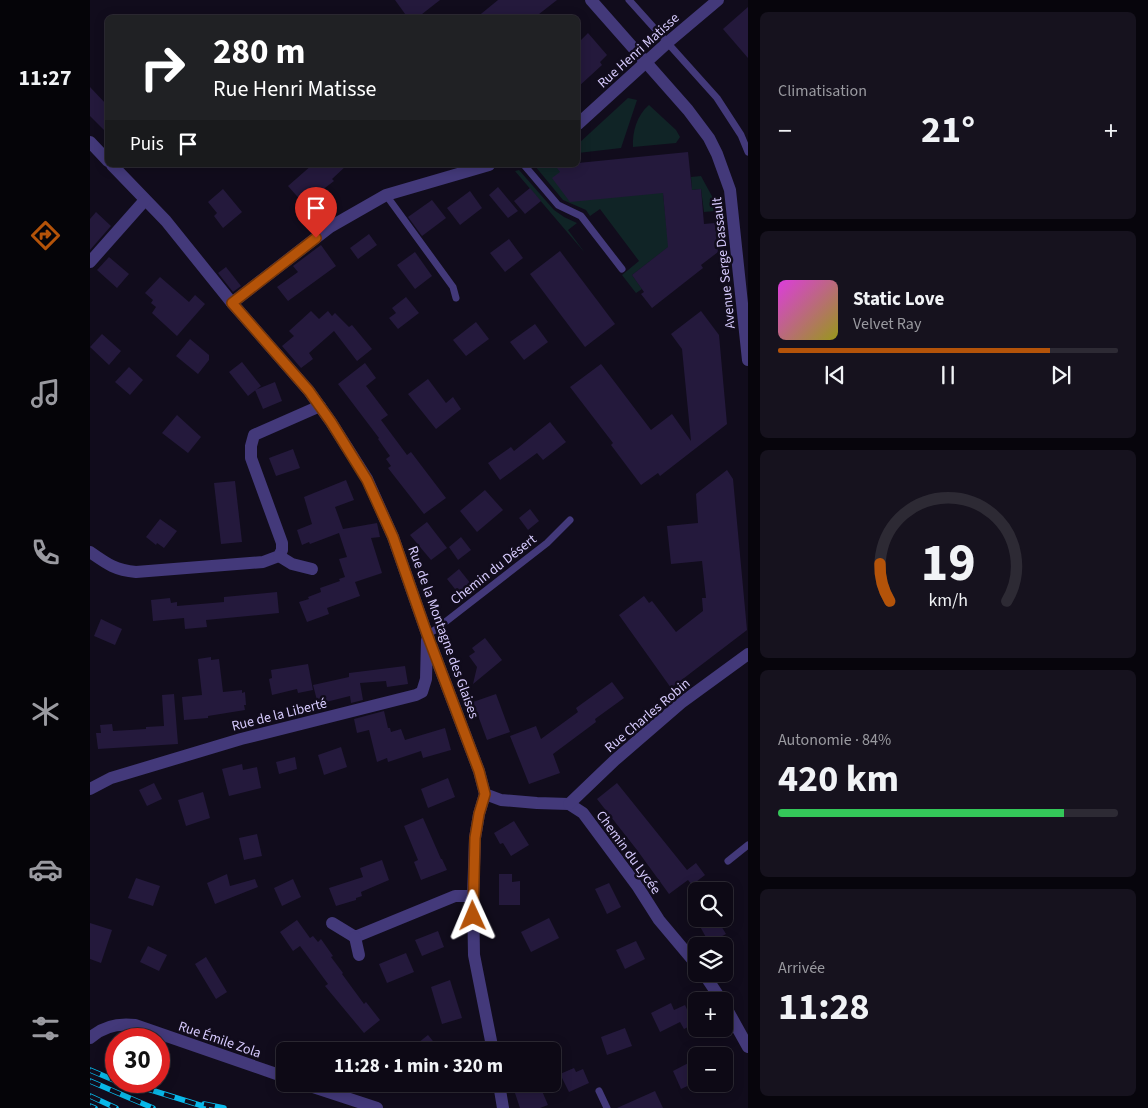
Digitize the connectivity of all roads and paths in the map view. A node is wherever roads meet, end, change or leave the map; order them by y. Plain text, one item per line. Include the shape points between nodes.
1 (591, 0) edge
2 (629, 0) edge
3 (718, 0) edge
4 (667, 43) junction
5 (647, 62) junction
6 (580, 122) edge
7 (90, 142) edge
8 (748, 152) edge
9 (105, 158) edge
10 (114, 167) edge
11 (482, 167) edge
12 (526, 167) edge
13 (386, 195) junction
14 (145, 200) junction
15 (743, 248) edge
16 (90, 262) edge
17 (622, 269) dead end
18 (456, 298) dead end
19 (232, 303) junction
20 (748, 360) edge
21 (320, 406) junction
22 (570, 520) dead end
23 (90, 552) edge
24 (279, 556) junction
25 (312, 569) dead end
26 (427, 634) junction
27 (748, 654) edge
28 (90, 790) edge
29 (485, 794) junction
30 (569, 804) junction
31 (748, 844) edge
32 (728, 861) dead end
33 (473, 896) junction
34 (332, 923) dead end
35 (355, 937) junction
36 (688, 954) edge
37 (359, 955) dead end
38 (733, 1021) edge
39 (90, 1038) edge
40 (491, 1042) edge
41 (748, 1047) edge
42 (276, 1074) edge
43 (599, 1091) dead end
44 (328, 1092) edge
45 (500, 1092) edge
46 (377, 1108) edge
47 (503, 1108) edge
48 (607, 1108) edge

1 - 5 street, Avenue Serge Dassault
2 - 4 lane
3 - 4 street, Rue Henri Matisse
4 - 5 street, Rue Henri Matisse
4 - 8 lane via 718,98
5 - 6 street, Rue Henri Matisse
5 - 15 street, Avenue Serge Dassault via 698,122 717,154 730,190
7 - 9 street
10 - 14 street, Rue de la Montagne des Glaises
11 - 13 street
12 - 17 lane via 558,205 581,216
13 - 18 lane via 453,287
13 - 19 street via 330,227
14 - 16 street
14 - 19 street, Rue de la Montagne des Glaises
15 - 20 street, Avenue Serge Dassault
19 - 21 street, Rue de la Montagne des Glaises
21 - 24 street via 254,435 252,440 251,458 282,543
21 - 26 street, Rue de la Montagne des Glaises via 377,500
22 - 26 lane, Chemin du Désert via 547,543
23 - 24 street via 111,567 136,572 263,562
24 - 25 street via 292,564
26 - 28 street, Rue de la Liberté via 426,679 422,692 416,695 241,739 112,778
26 - 29 street, Rue de la Montagne des Glaises
27 - 30 street, Rue Charles Robin via 681,703
29 - 30 street via 501,800
29 - 33 street via 475,838
30 - 36 street, Chemin du Lycée via 583,813 659,920
31 - 32 lane
33 - 35 street via 455,896
33 - 40 street via 474,955
34 - 35 street
35 - 37 street
38 - 41 street
39 - 42 street, Rue Émile Zola via 110,1026 135,1025
43 - 48 lane
44 - 46 street
45 - 47 street

